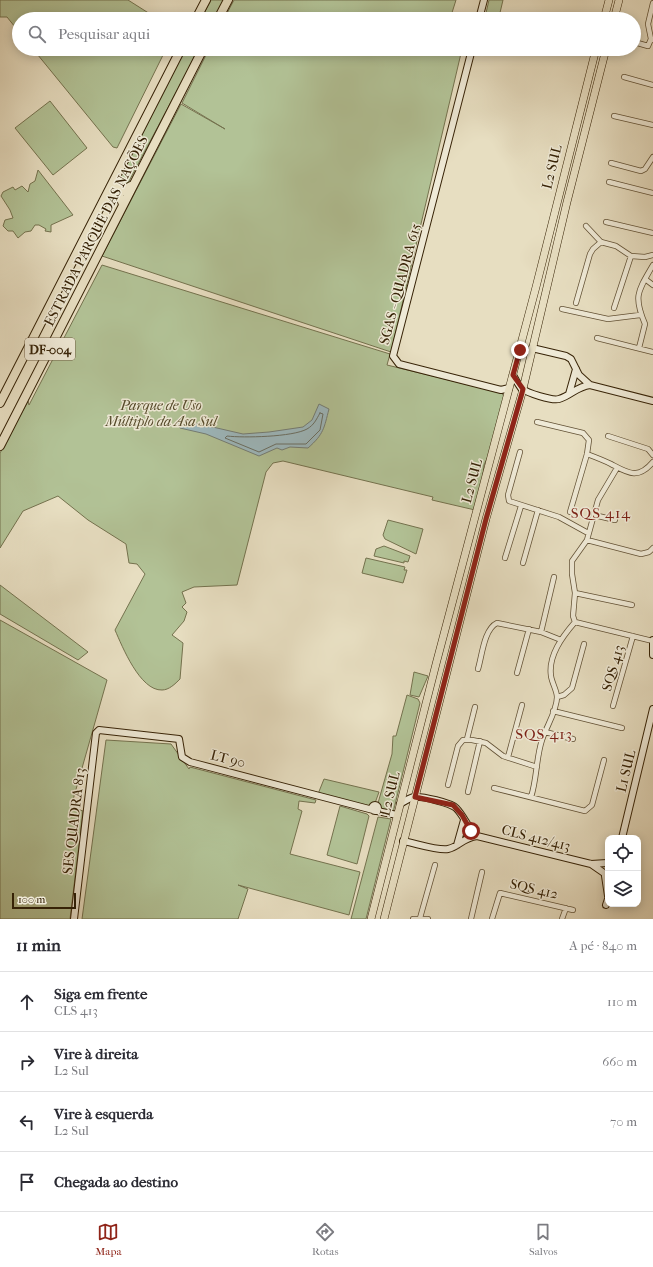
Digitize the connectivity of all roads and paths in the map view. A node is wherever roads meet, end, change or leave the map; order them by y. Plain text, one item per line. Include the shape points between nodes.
1 (206, 0) edge
2 (228, 0) edge
3 (484, 0) edge
4 (609, 0) edge
5 (619, 0) edge
6 (653, 4) edge
7 (200, 12) edge
8 (222, 12) edge
9 (481, 12) edge
10 (606, 12) edge
11 (616, 12) edge
12 (652, 40) edge
13 (641, 44) edge
14 (177, 56) edge
15 (198, 56) edge
16 (470, 56) edge
17 (594, 56) edge
18 (604, 56) edge
19 (591, 70) junction
20 (600, 71) junction
21 (624, 77) dead end
22 (653, 85) edge
23 (614, 116) dead end
24 (653, 125) edge
25 (653, 157) edge
26 (611, 163) dead end
27 (114, 181) junction
28 (609, 182) dead end
29 (132, 185) junction
30 (653, 193) edge
31 (105, 200) junction
32 (123, 205) junction
33 (606, 222) dead end
34 (586, 226) dead end
35 (653, 234) edge
36 (602, 242) junction
37 (653, 255) edge
38 (630, 256) junction
39 (653, 265) edge
40 (645, 279) junction
41 (653, 285) edge
42 (576, 303) dead end
43 (530, 308) junction
44 (614, 308) dead end
45 (562, 309) dead end
46 (540, 312) junction
47 (640, 315) junction
48 (597, 338) dead end
49 (532, 348) junction
50 (639, 348) junction
51 (653, 352) edge
52 (576, 369) junction
53 (513, 375) junction
54 (590, 385) junction
55 (509, 388) junction
56 (523, 389) junction
57 (501, 390) junction
58 (569, 394) junction
59 (507, 397) junction
60 (653, 401) edge
61 (0, 404) edge
62 (502, 420) junction
63 (537, 422) dead end
64 (513, 423) junction
65 (3, 432) edge
66 (608, 436) dead end
67 (0, 446) edge
68 (520, 452) dead end
69 (587, 454) junction
70 (653, 455) edge
71 (653, 462) edge
72 (617, 468) junction
73 (521, 506) junction
74 (538, 510) junction
75 (570, 512) dead end
76 (594, 515) junction
77 (615, 520) dead end
78 (588, 533) junction
79 (586, 540) junction
80 (653, 548) edge
81 (505, 558) dead end
82 (523, 562) dead end
83 (554, 577) dead end
84 (575, 593) junction
85 (632, 605) dead end
86 (575, 622) junction
87 (529, 629) junction
88 (541, 632) junction
89 (633, 636) junction
90 (560, 640) junction
91 (653, 640) edge
92 (584, 644) dead end
93 (653, 655) edge
94 (478, 669) dead end
95 (517, 673) dead end
96 (557, 697) junction
97 (522, 705) dead end
98 (613, 706) dead end
99 (475, 707) dead end
100 (653, 709) edge
101 (553, 711) junction
102 (622, 728) dead end
103 (101, 730) joint
104 (545, 732) junction
105 (466, 739) junction
106 (573, 739) dead end
107 (480, 741) junction
108 (416, 745) junction
109 (427, 748) junction
110 (412, 757) junction
111 (508, 757) junction
112 (604, 760) dead end
113 (424, 761) junction
114 (537, 767) junction
115 (448, 785) dead end
116 (494, 788) dead end
117 (468, 792) dead end
118 (415, 797) junction
119 (531, 797) junction
120 (400, 804) junction
121 (397, 815) junction
122 (464, 820) junction
123 (623, 835) edge
124 (476, 836) junction
125 (403, 841) junction
126 (457, 845) junction
127 (605, 862) edge
128 (435, 864) dead end
129 (591, 864) junction
130 (384, 870) junction
131 (482, 872) dead end
132 (395, 874) junction
133 (605, 874) edge
134 (380, 884) junction
135 (392, 886) junction
136 (566, 908) junction
137 (573, 910) dead end
138 (420, 918) junction
139 (74, 919) edge
140 (371, 919) edge
141 (384, 919) edge
142 (413, 919) edge
143 (428, 919) edge
144 (471, 919) edge
145 (492, 919) edge
146 (562, 919) edge

1 - 7 highway
2 - 8 highway
3 - 9 street
4 - 10 main road
5 - 11 main road
6 - 12 street via 648,24
12 - 13 street via 648,46
14 - 27 highway, ESTRADA PARQUE DAS NAÇÕES / DF-004
15 - 29 highway, ESTRADA PARQUE DAS NAÇÕES / DF-004
16 - 57 street, SGAS - QUADRA 615 via 394,356 399,364
17 - 19 main road, L2 SUL
18 - 20 main road, L2 SUL
19 - 20 main road
19 - 43 main road, L2 SUL
20 - 46 main road, L2 SUL
21 - 22 street
23 - 24 street
25 - 26 street via 645,169 640,171
27 - 29 highway via 123,191
27 - 31 highway, ESTRADA PARQUE DAS NAÇÕES / DF-004
28 - 30 street
29 - 32 highway, ESTRADA PARQUE DAS NAÇÕES / DF-004
31 - 32 highway via 115,195 120,198
31 - 61 highway, ESTRADA PARQUE DAS NAÇÕES / DF-004
32 - 65 highway, ESTRADA PARQUE DAS NAÇÕES / DF-004
33 - 35 street
34 - 36 street
36 - 38 street via 616,246
36 - 42 street via 590,254
37 - 38 street
38 - 44 street
39 - 40 street
40 - 41 street
40 - 47 street via 638,298
43 - 46 main road via 536,308
43 - 53 main road, L2 SUL
45 - 47 street via 608,319
46 - 49 main road, L2 SUL
47 - 50 street via 646,328
48 - 50 street
49 - 52 street via 566,356 571,359
49 - 56 main road, L2 SUL
50 - 51 street
52 - 54 street via 582,379
52 - 58 street
53 - 55 main road, L2 SUL
53 - 56 street
54 - 58 street via 582,386
54 - 60 street
55 - 57 street, SGAS - QUADRA 615
55 - 59 main road, L2 SUL
56 - 58 street via 554,400
56 - 64 main road, L2 SUL
57 - 59 street
59 - 62 main road, L2 SUL
62 - 64 main road via 509,424
62 - 108 main road, L2 SUL
63 - 69 street via 585,434 589,440
64 - 109 main road, L2 SUL
65 - 67 highway, ESTRADA PARQUE DAS NAÇÕES / DF-004
66 - 70 street via 648,449
68 - 73 street via 507,498 512,504
69 - 72 street
69 - 75 street
71 - 72 street via 641,473 635,474
72 - 76 street via 598,500
73 - 74 street
73 - 81 street
74 - 78 street via 559,517
74 - 82 street
76 - 77 street
76 - 78 street
78 - 79 street
79 - 80 street via 641,554
79 - 84 street via 572,561
83 - 88 street
84 - 85 street
84 - 86 street
86 - 89 street
86 - 90 street
87 - 88 street
87 - 94 street via 499,623 494,625 488,632
87 - 95 street
88 - 90 street
89 - 91 street
89 - 98 street, SQS 413
90 - 96 street via 550,669
91 - 93 street
92 - 96 street via 572,688
96 - 101 street
97 - 111 street
99 - 105 street
100 - 123 street, L1 SUL
101 - 102 street
101 - 104 street
103 - 121 street, LT 90 via 179,739 182,757 190,762
103 - 139 street, SES QUADRA 813 via 96,733
104 - 106 street
104 - 114 street
105 - 107 street
105 - 115 street via 458,746
107 - 111 street
107 - 117 street
108 - 109 main road via 421,749
108 - 110 main road, L2 SUL
109 - 113 main road, L2 SUL
110 - 113 main road via 419,757
110 - 120 main road, L2 SUL
111 - 114 street
112 - 119 street via 592,805 588,810
113 - 118 main road, L2 SUL
114 - 119 street
116 - 119 street
118 - 120 street
118 - 122 street via 453,805
118 - 125 main road, L2 SUL
120 - 121 main road, L2 SUL
121 - 130 main road, L2 SUL
122 - 124 street via 468,829
122 - 126 street
124 - 126 street via 468,837
124 - 129 street, CLS 412/413
125 - 126 street via 445,850
125 - 132 main road, L2 SUL
127 - 129 street, CLS 412/413
128 - 138 street
129 - 133 street, CLS 412/413
130 - 132 main road via 389,875
130 - 134 main road, L2 SUL
131 - 144 street
132 - 135 main road, L2 SUL
134 - 135 main road via 387,883
134 - 140 main road, L2 SUL
135 - 141 main road, L2 SUL
136 - 137 street, SQS 412
136 - 145 street, SQS 412 via 500,892
136 - 146 street, SQS 412
138 - 142 street
138 - 143 street

